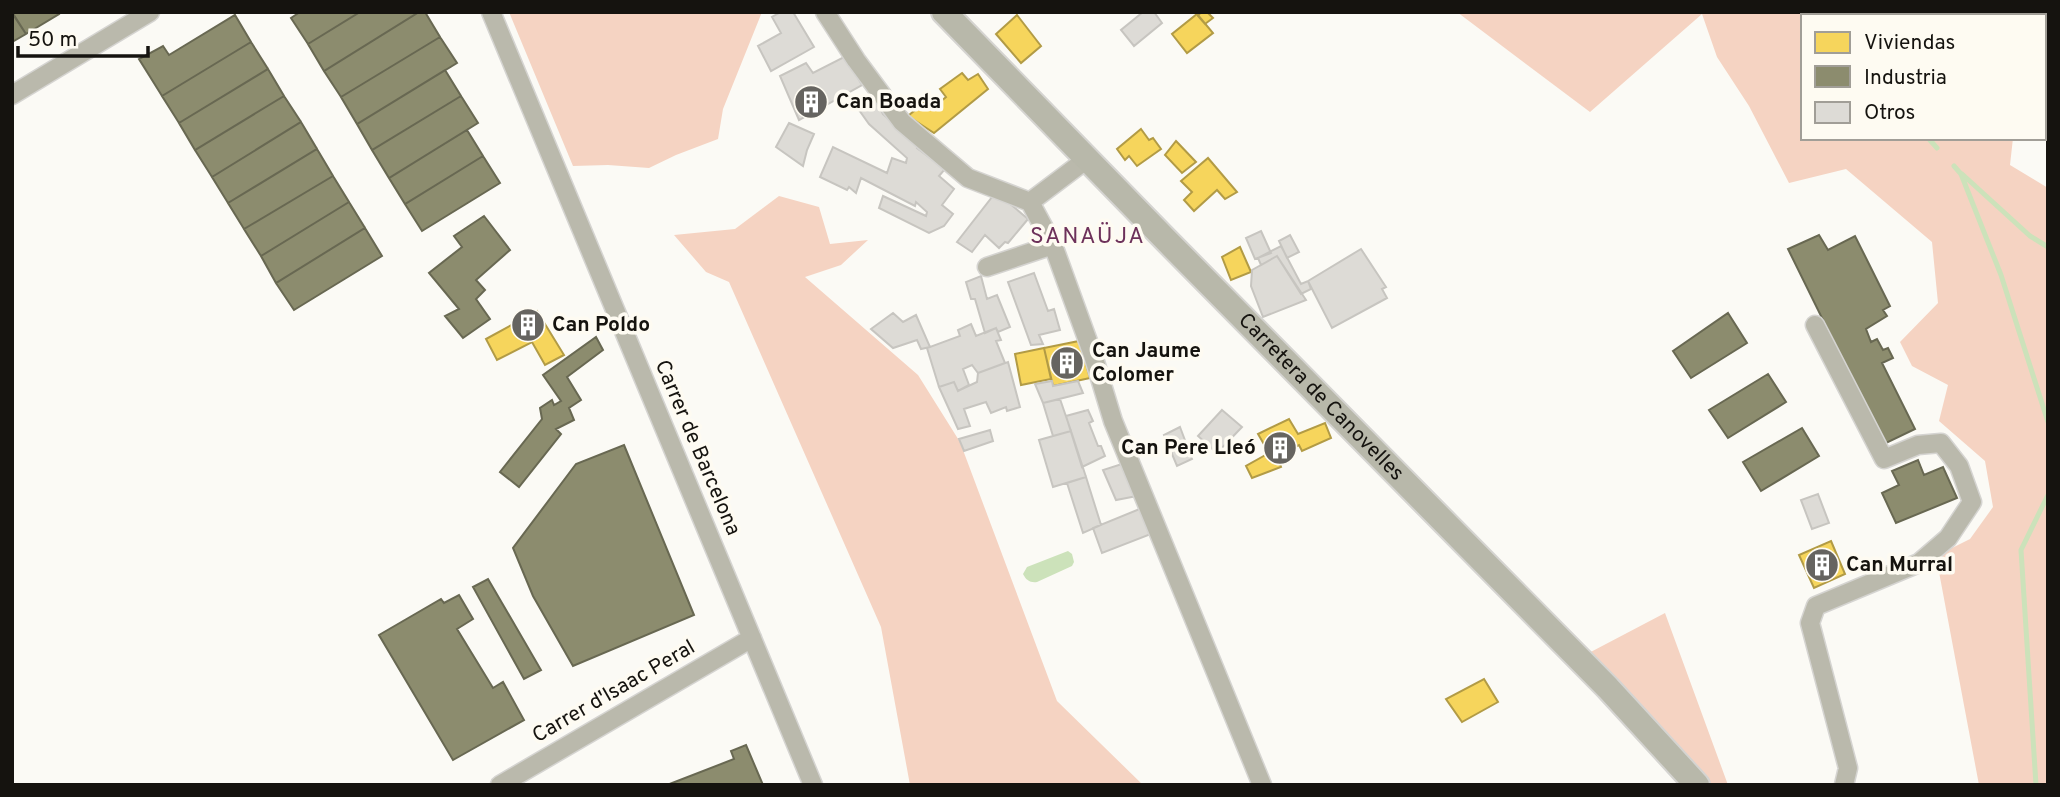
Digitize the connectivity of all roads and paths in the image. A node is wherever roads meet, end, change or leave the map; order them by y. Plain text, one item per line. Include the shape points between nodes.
1 (150, 12) edge
2 (491, 12) edge
3 (825, 12) edge
4 (944, 12) edge
5 (12, 95) edge
6 (1087, 159) junction
7 (1030, 202) junction
8 (1053, 245) junction
9 (987, 267) dead end
10 (1815, 325) dead end
11 (752, 638) junction
12 (500, 785) edge
13 (813, 785) edge
14 (1262, 785) edge
15 (1697, 785) edge
16 (1844, 785) edge

1 - 5 street
2 - 11 street, Carrer de Barcelona
3 - 7 street via 901,122 968,177
4 - 6 street, Carretera de Canovelles
6 - 7 street
6 - 15 street, Carretera de Canovelles via 1608,688
7 - 8 street
8 - 9 street
8 - 14 street via 1113,421
10 - 16 street via 1884,459 1918,445 1941,443 1959,466 1972,502 1948,538 1919,563 1816,606 1810,622 1848,768
11 - 12 street, Carrer d'Isaac Peral
11 - 13 street, Carrer de Barcelona

